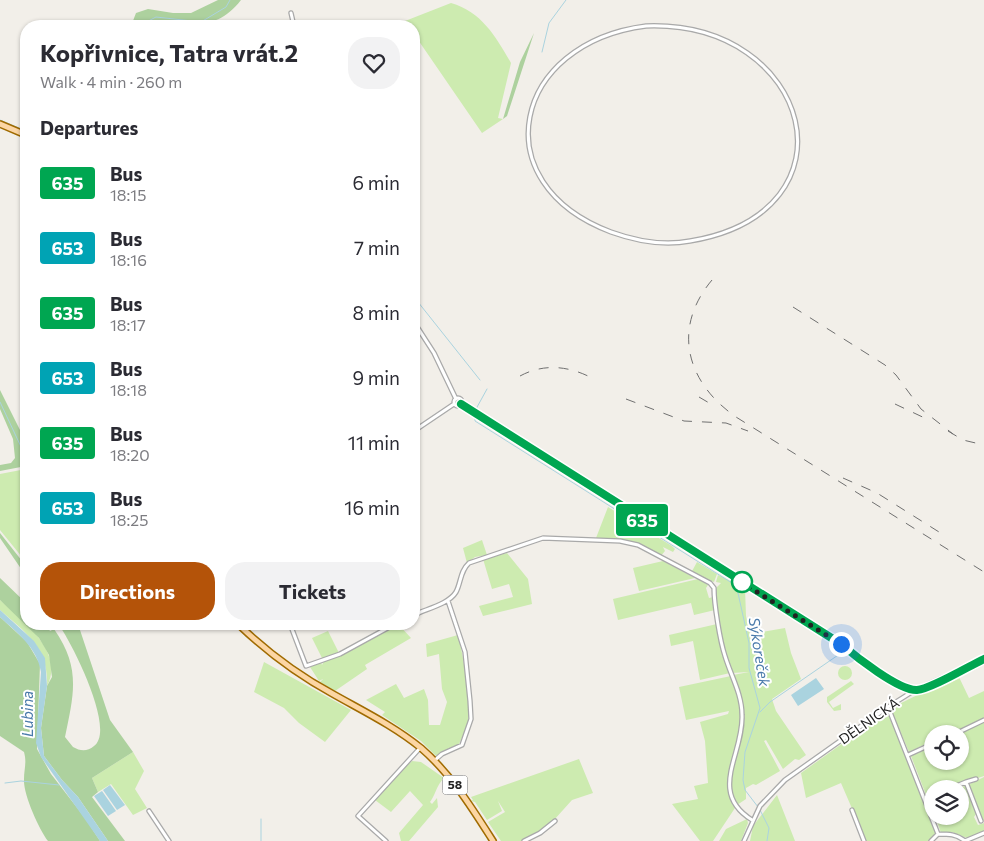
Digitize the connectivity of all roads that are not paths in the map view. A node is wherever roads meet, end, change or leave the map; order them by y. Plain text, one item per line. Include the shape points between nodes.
1 (291, 13) dead end
2 (293, 20) edge
3 (0, 124) edge
4 (798, 129) joint
5 (20, 132) edge
6 (420, 331) edge
7 (456, 399) junction
8 (454, 404) junction
9 (461, 404) junction
10 (420, 427) edge
11 (448, 601) junction
12 (420, 611) edge
13 (245, 630) edge
14 (292, 630) edge
15 (384, 630) edge
16 (984, 659) edge
17 (915, 690) junction
18 (888, 707) junction
19 (984, 720) edge
20 (969, 727) edge
21 (420, 748) junction
22 (924, 748) edge
23 (908, 755) junction
24 (434, 761) junction
25 (976, 779) dead end
26 (969, 781) edge
27 (969, 790) edge
28 (924, 798) edge
29 (852, 810) dead end
30 (150, 811) dead end
31 (752, 820) junction
32 (555, 821) dead end
33 (981, 821) dead end
34 (934, 825) edge
35 (984, 833) edge
36 (938, 834) junction
37 (168, 841) edge
38 (386, 841) edge
39 (494, 841) edge
40 (524, 841) edge
41 (744, 841) edge
42 (864, 841) edge
43 (931, 841) edge
44 (965, 841) edge

1 - 2 street
3 - 5 main road
4 - 4 street via 788,96 781,85 747,52 694,30 646,26 593,40 557,65 536,94 530,116 529,140 541,176 574,212 594,225 641,241 677,242 711,237 733,229 754,218 772,202 791,173 797,152
6 - 7 street
7 - 8 street
7 - 9 street via 460,399
8 - 9 street
8 - 10 street
9 - 17 street via 841,644 861,662
11 - 12 street
11 - 24 street via 465,652 471,719 462,745
11 - 31 street via 455,594 463,570 469,563 549,537 630,542 712,585 722,646 742,710 740,737 729,780 730,794 739,810
13 - 21 main road, 58 via 304,677
14 - 15 street via 306,666 340,654
16 - 17 street, DĚLNICKÁ
17 - 18 street, DĚLNICKÁ
18 - 23 street
18 - 31 street, DĚLNICKÁ via 785,780 760,806
19 - 20 street
21 - 24 main road, 58
21 - 38 street via 358,816
22 - 23 street
23 - 28 street
24 - 39 main road, 58 via 461,792
25 - 26 street
27 - 33 street
29 - 42 street
30 - 37 street
31 - 41 street, DĚLNICKÁ
32 - 40 street
34 - 36 street
35 - 44 street
36 - 43 street
36 - 44 street via 954,834

